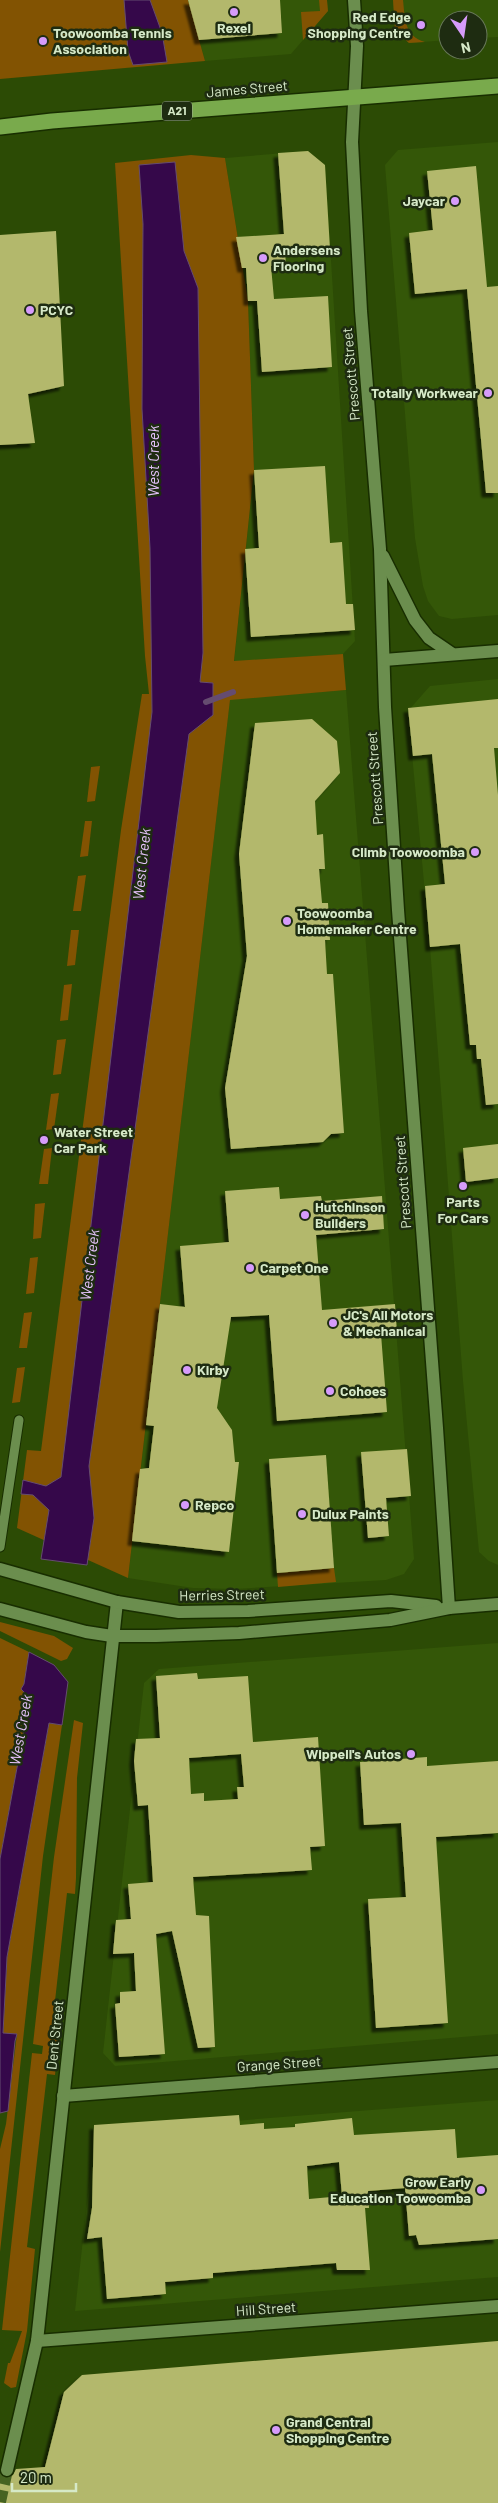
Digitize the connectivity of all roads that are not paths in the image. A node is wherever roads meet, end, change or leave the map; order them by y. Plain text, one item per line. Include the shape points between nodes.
1 (354, 0) edge
2 (498, 86) edge
3 (355, 96) junction
4 (0, 127) edge
5 (380, 549) junction
6 (498, 651) edge
7 (451, 653) junction
8 (384, 660) junction
9 (19, 1420) dead end
10 (0, 1547) edge
11 (0, 1570) edge
12 (117, 1602) junction
13 (498, 1604) edge
14 (449, 1608) junction
15 (0, 1609) edge
16 (112, 1636) junction
17 (498, 2062) edge
18 (63, 2096) junction
19 (498, 2306) edge
20 (37, 2341) junction
21 (7, 2470) tunnel mouth

1 - 3 street, Prescott Street via 357,30
2 - 3 highway, James Street / A21
3 - 4 highway, James Street / A21
3 - 5 street, Prescott Street via 352,153
5 - 7 street via 415,620 429,638
5 - 8 street, Prescott Street
6 - 7 street
7 - 8 street
8 - 14 street, Prescott Street via 398,910
9 - 10 lane
11 - 12 street, Herries Street
12 - 14 street, Herries Street via 179,1612 248,1611 391,1601
12 - 16 street, Dent Street
13 - 14 street, Herries Street
14 - 16 street, Herries Street via 390,1620 239,1633
15 - 16 street, Herries Street
16 - 18 street, Dent Street
17 - 18 street, Grange Street
18 - 20 street, Dent Street
19 - 20 street, Hill Street
20 - 21 street, Dent Street

